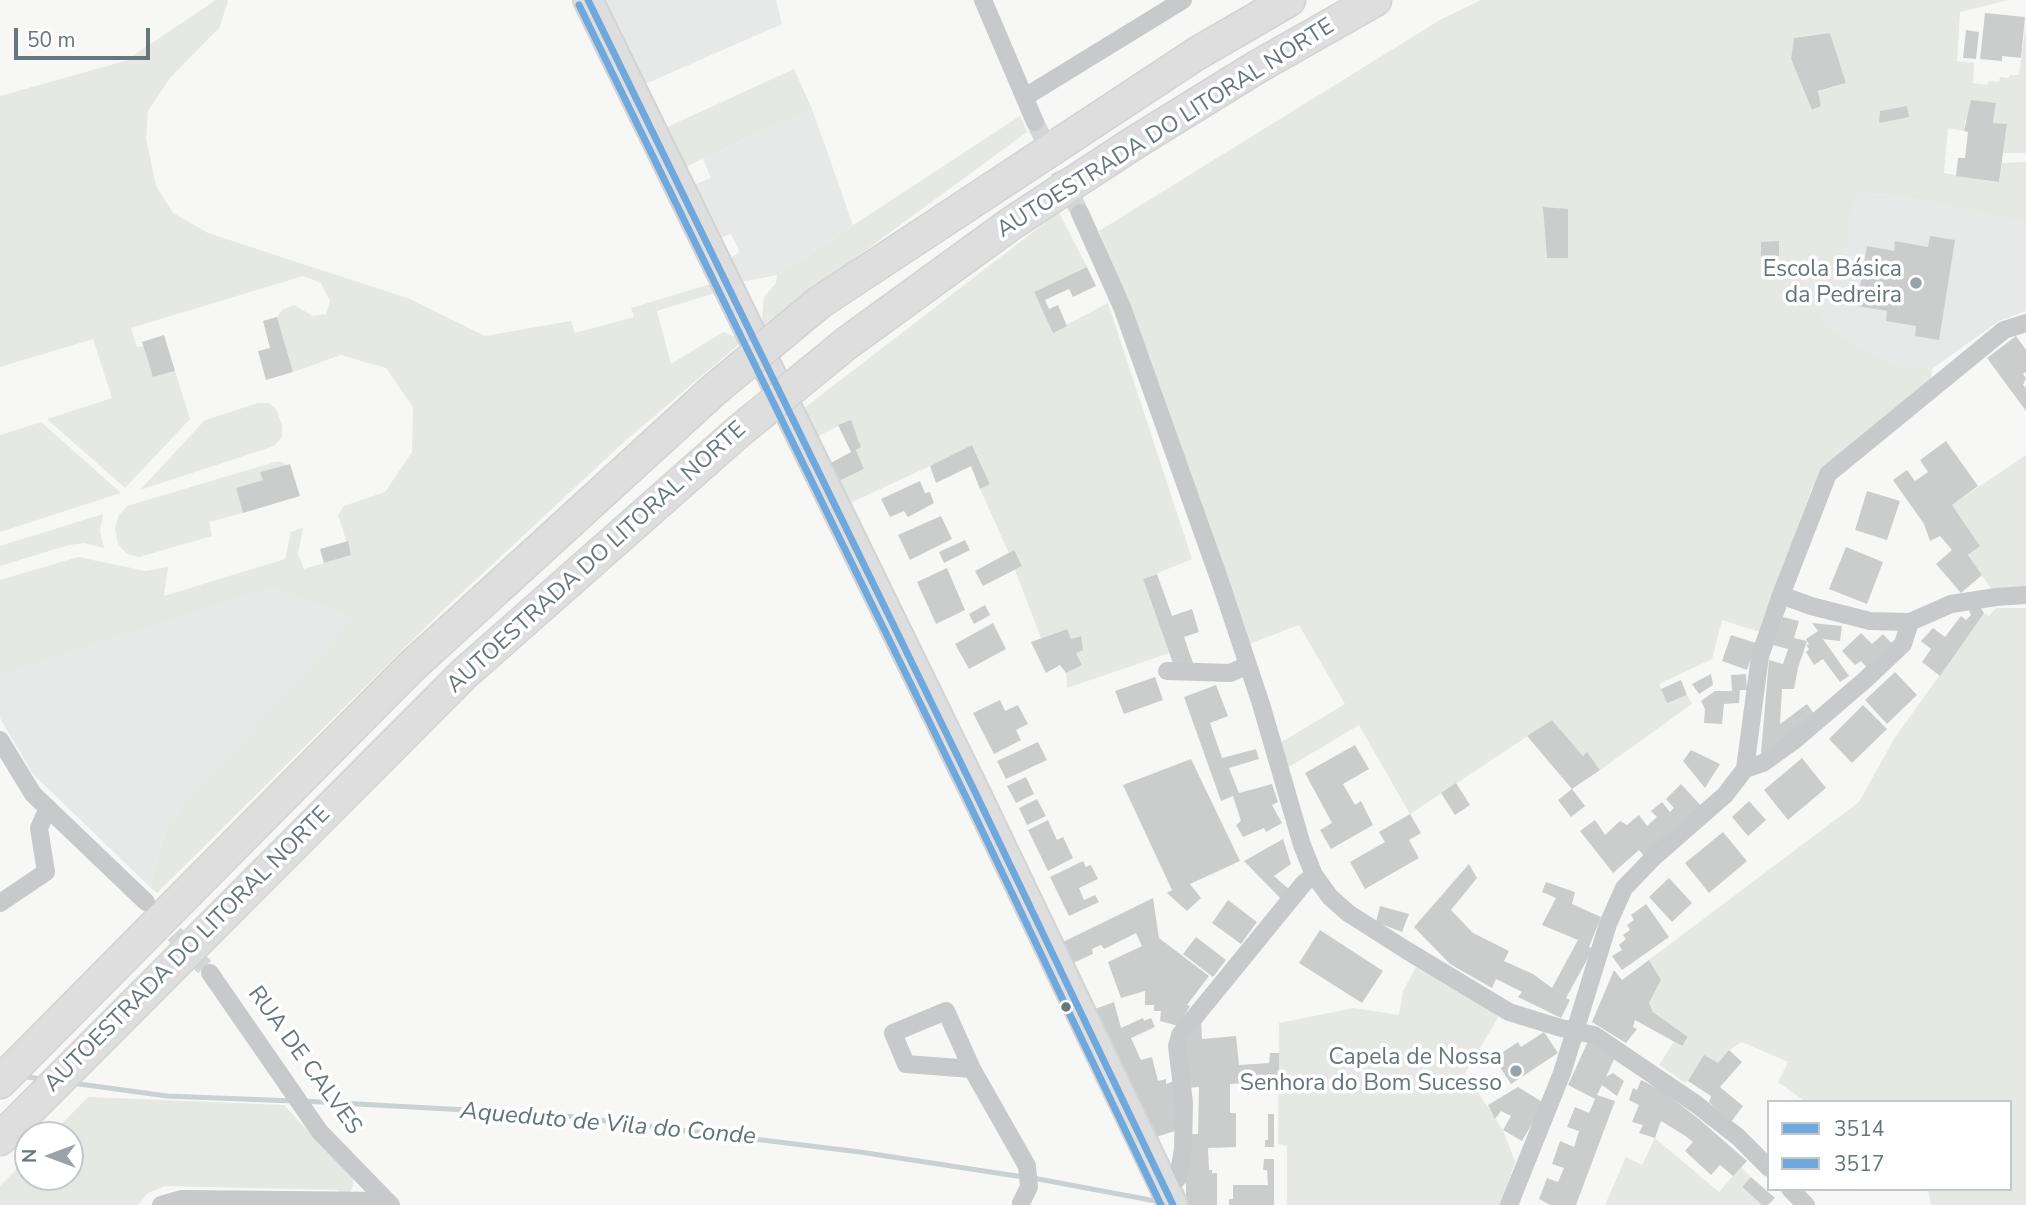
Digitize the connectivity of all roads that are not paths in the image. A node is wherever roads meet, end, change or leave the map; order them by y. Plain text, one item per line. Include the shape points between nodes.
1 (588, 0) edge
2 (983, 0) edge
3 (1183, 0) edge
4 (1289, 0) edge
5 (1375, 0) edge
6 (1025, 97) junction
7 (1035, 122) tunnel mouth
8 (1080, 213) tunnel mouth
9 (2026, 323) edge
10 (1781, 595) junction
11 (2026, 596) edge
12 (1910, 622) junction
13 (1248, 665) junction
14 (1167, 671) dead end
15 (0, 740) edge
16 (1745, 769) junction
17 (48, 808) junction
18 (1314, 875) junction
19 (146, 902) tunnel mouth
20 (0, 903) edge
21 (210, 973) tunnel mouth
22 (1574, 1032) junction
23 (972, 1069) junction
24 (0, 1082) edge
25 (0, 1139) edge
26 (1767, 1166) edge
27 (1792, 1191) edge
28 (1169, 1198) edge
29 (312, 1203) edge
30 (389, 1203) edge
31 (1020, 1204) edge
32 (161, 1205) edge
33 (1509, 1205) edge
34 (1806, 1205) edge

1 - 28 main road
2 - 6 street
3 - 6 street
4 - 24 highway, AUTOESTRADA DO LITORAL NORTE, bridge via 1196,54 820,302 715,389 411,667
5 - 25 highway, AUTOESTRADA DO LITORAL NORTE, bridge via 1134,143 1012,223 847,343 738,432 465,673
6 - 7 street
8 - 13 street via 1122,307
9 - 10 street via 2004,330 1828,474
10 - 12 street via 1870,621
10 - 16 street via 1760,656
11 - 12 street via 1951,604
12 - 16 street via 1903,645 1865,680 1785,748
13 - 14 street via 1230,673
13 - 18 street
15 - 17 street via 33,794
16 - 22 street via 1725,795 1624,888
17 - 19 street
17 - 20 street via 39,828 46,872
18 - 22 street via 1348,913 1405,950 1509,1012
18 - 28 street via 1180,1035 1183,1149
21 - 30 street, RUA DE CALVES via 320,1132
22 - 26 street via 1594,1035 1696,1104
22 - 33 street
23 - 23 street via 946,1011 893,1033 906,1064
23 - 31 street via 1027,1166 1029,1187
27 - 34 street
29 - 30 street
29 - 32 street via 182,1199

